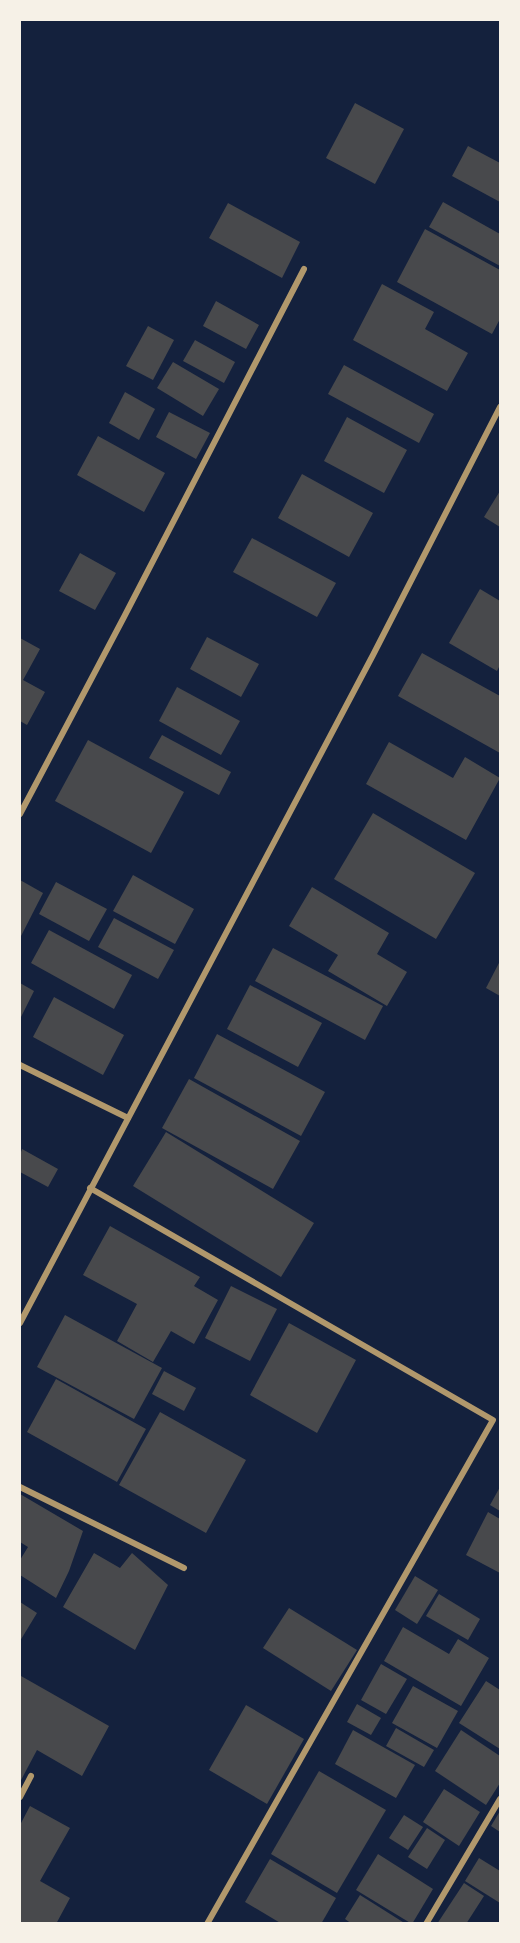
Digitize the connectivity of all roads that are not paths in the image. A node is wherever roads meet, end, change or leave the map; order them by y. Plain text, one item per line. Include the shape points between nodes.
1 (304, 269) dead end
2 (501, 407) edge
3 (20, 814) edge
4 (20, 1065) edge
5 (128, 1118) junction
6 (90, 1188) junction
7 (20, 1323) edge
8 (20, 1487) edge
9 (184, 1568) dead end
10 (31, 1776) dead end
11 (20, 1797) edge
12 (501, 1799) edge
13 (207, 1923) edge
14 (426, 1923) edge

1 - 3 street
2 - 5 street
4 - 5 street
5 - 6 street
6 - 7 street
6 - 13 street via 493,1420
8 - 9 street
10 - 11 street
12 - 14 street

